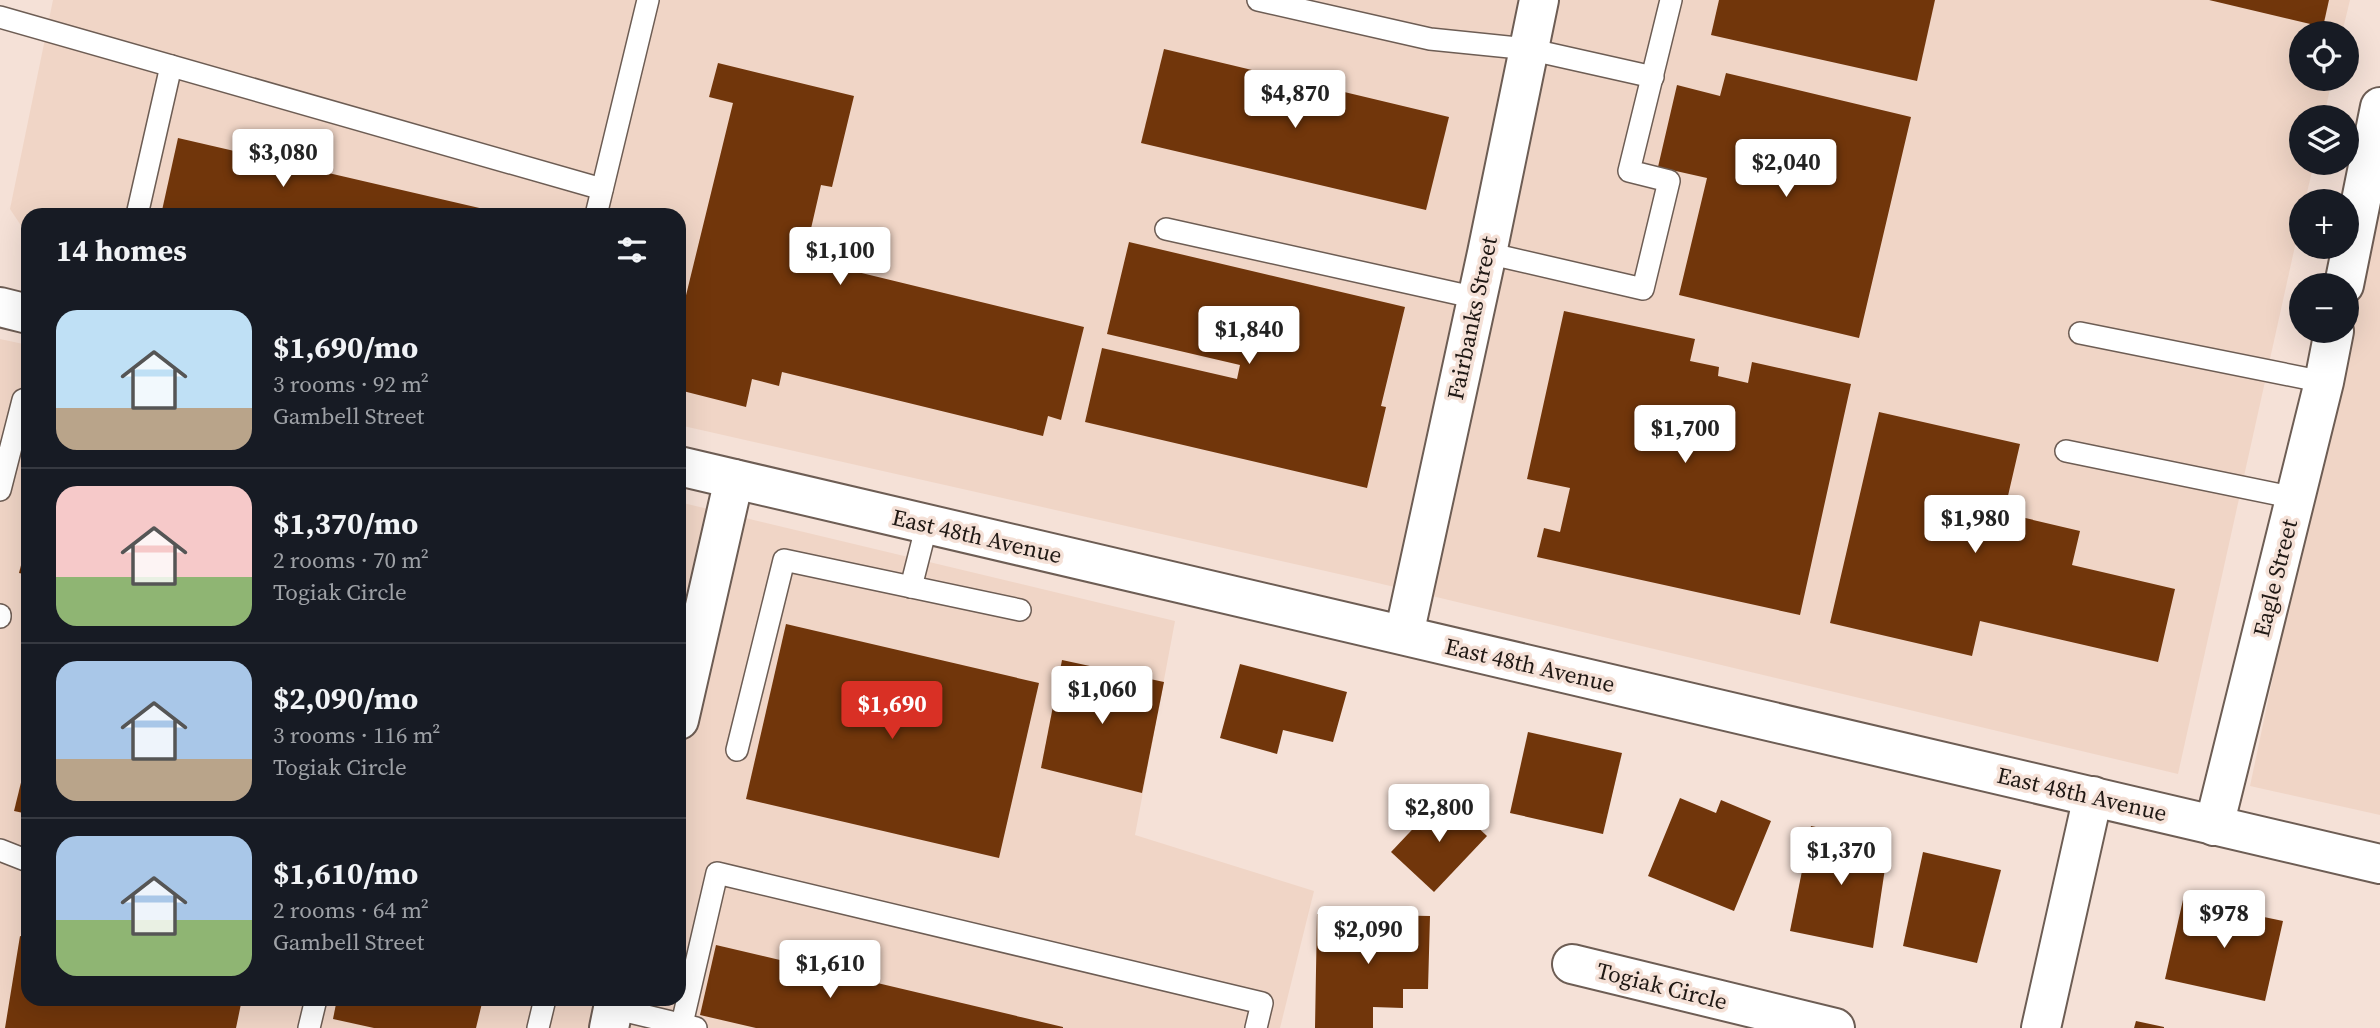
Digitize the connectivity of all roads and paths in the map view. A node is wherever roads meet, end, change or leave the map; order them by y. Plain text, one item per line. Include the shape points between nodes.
1 (648, 0) edge
2 (1258, 0) edge
3 (1539, 0) edge
4 (1671, 0) edge
5 (0, 17) edge
6 (1528, 50) junction
7 (171, 65) junction
8 (1653, 77) junction
9 (2380, 107) edge
10 (602, 189) junction
11 (138, 208) edge
12 (598, 208) edge
13 (1166, 229) dead end
14 (1488, 253) junction
15 (2346, 273) edge
16 (1477, 298) junction
17 (0, 307) edge
18 (21, 312) edge
19 (2080, 332) dead end
20 (2332, 343) edge
21 (2324, 382) junction
22 (21, 408) edge
23 (2066, 451) dead end
24 (686, 468) edge
25 (734, 478) junction
26 (0, 490) edge
27 (2295, 498) junction
28 (927, 524) junction
29 (911, 587) junction
30 (1020, 610) dead end
31 (1404, 635) junction
32 (686, 689) edge
33 (737, 750) dead end
34 (2093, 796) junction
35 (2214, 826) junction
36 (0, 850) edge
37 (21, 858) edge
38 (2380, 864) edge
39 (1572, 964) dead end
40 (314, 1006) edge
41 (543, 1006) edge
42 (613, 1012) edge
43 (686, 1027) edge
44 (309, 1028) edge
45 (538, 1028) edge
46 (1256, 1028) edge
47 (1835, 1028) edge
48 (2041, 1028) edge

1 - 10 lane
2 - 6 lane via 1430,39
3 - 6 street, Fairbanks Street
4 - 8 lane
5 - 7 lane
6 - 8 lane
6 - 14 street, Fairbanks Street
7 - 10 lane
7 - 11 lane
8 - 14 lane via 1629,171 1669,181 1643,289
9 - 15 street
10 - 12 lane
13 - 16 lane
14 - 16 street, Fairbanks Street
16 - 31 street, Fairbanks Street
17 - 18 street
19 - 21 lane
20 - 21 street, Eagle Street
21 - 27 street, Eagle Street
22 - 26 lane
23 - 27 lane
24 - 25 street, East 48th Avenue
25 - 28 street, East 48th Avenue
25 - 32 street
27 - 35 street, Eagle Street
28 - 29 lane
28 - 31 street, East 48th Avenue
29 - 30 lane
29 - 33 lane via 784,560
31 - 34 street, East 48th Avenue
34 - 35 street, East 48th Avenue
34 - 48 street
35 - 38 street, East 48th Avenue
36 - 37 lane
39 - 47 street, Togiak Circle
40 - 44 lane
41 - 45 lane
42 - 43 lane
43 - 46 lane via 717,873 1262,1003

